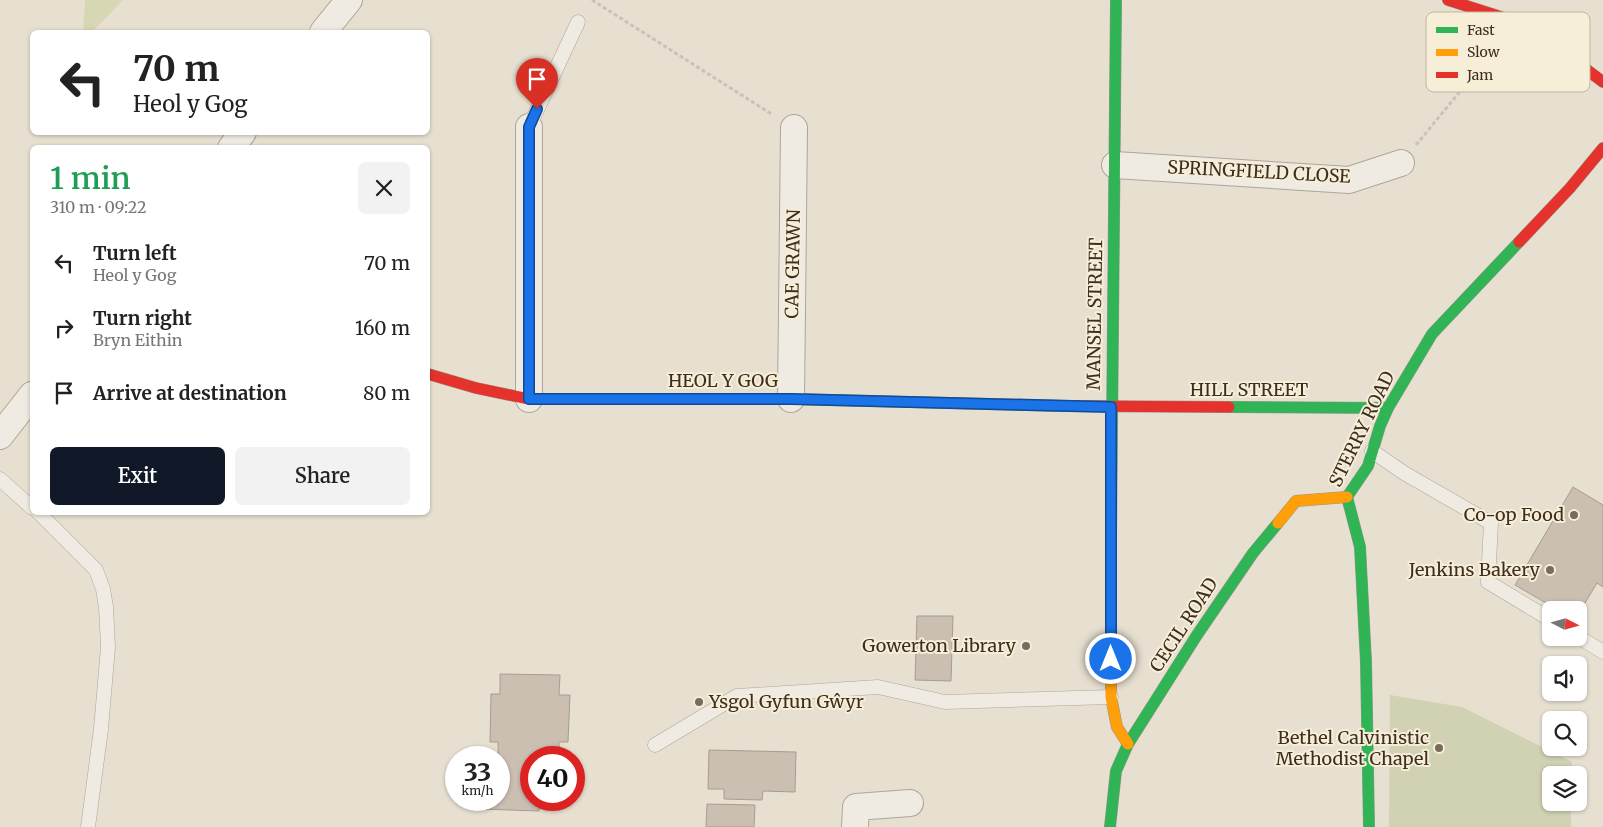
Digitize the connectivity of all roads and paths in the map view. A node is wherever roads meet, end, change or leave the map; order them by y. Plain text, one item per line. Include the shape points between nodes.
1 (349, 0) edge
2 (592, 0) edge
3 (1116, 0) edge
4 (1448, 0) edge
5 (1486, 12) edge
6 (578, 22) dead end
7 (325, 30) edge
8 (1590, 72) edge
9 (1603, 82) edge
10 (1459, 92) edge
11 (529, 127) joint
12 (794, 128) joint
13 (1603, 148) edge
14 (1401, 163) joint
15 (1115, 165) junction
16 (430, 375) edge
17 (30, 398) edge
18 (529, 399) junction
19 (791, 399) junction
20 (1111, 407) junction
21 (1388, 408) junction
22 (0, 436) edge
23 (1372, 451) junction
24 (0, 479) edge
25 (1346, 497) junction
26 (30, 506) edge
27 (41, 515) edge
28 (1542, 615) edge
29 (1588, 643) edge
30 (1603, 652) edge
31 (1111, 697) junction
32 (1128, 744) junction
33 (655, 745) dead end
34 (910, 803) dead end
35 (88, 827) edge
36 (855, 827) edge
37 (1110, 827) edge
38 (1369, 827) edge

1 - 7 street
2 - 12 path
3 - 15 street, MANSEL STREET
4 - 5 street
6 - 11 lane
8 - 9 street
10 - 14 path
11 - 18 street
12 - 19 street, CAE GRAWN
13 - 21 street, STERRY ROAD via 1570,188 1432,334
14 - 15 street, SPRINGFIELD CLOSE via 1349,180
15 - 20 street, MANSEL STREET
16 - 18 street, HEOL Y GOG
17 - 22 street
18 - 19 street, HEOL Y GOG
19 - 20 street, HEOL Y GOG
20 - 21 street, HILL STREET
20 - 31 street, MANSEL STREET
21 - 23 street, STERRY ROAD
23 - 25 street, STERRY ROAD via 1368,466
23 - 28 lane via 1491,523 1488,582
24 - 26 lane
25 - 32 street, CECIL ROAD via 1296,501 1253,553
25 - 38 street, STERRY ROAD via 1360,547
27 - 35 lane via 96,570 106,607 108,647
29 - 30 lane
31 - 32 street, MANSEL STREET via 1117,726
31 - 33 lane via 945,702 878,687 737,696
32 - 37 street, CECIL ROAD via 1116,771
34 - 36 street via 856,808

